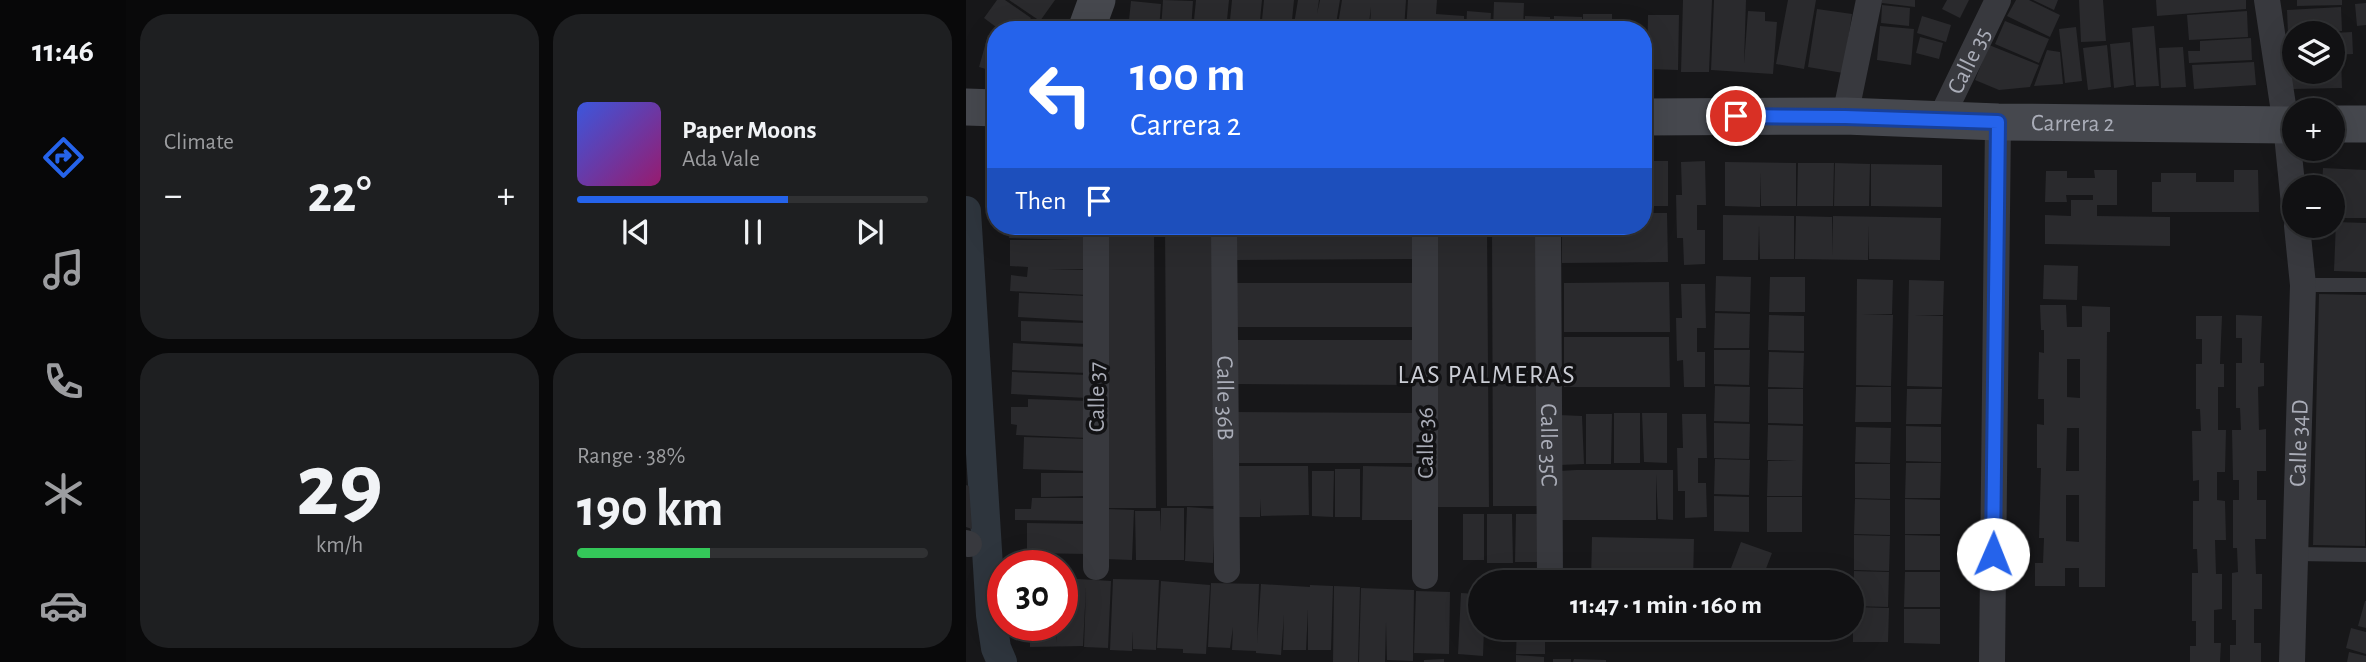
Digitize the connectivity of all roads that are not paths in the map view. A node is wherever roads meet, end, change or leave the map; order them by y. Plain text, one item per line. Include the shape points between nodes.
1 (1097, 0) edge
2 (1869, 0) edge
3 (1998, 0) edge
4 (2267, 0) edge
5 (1089, 21) edge
6 (2285, 98) edge
7 (1652, 117) edge
8 (1845, 117) junction
9 (1940, 120) junction
10 (1998, 122) junction
11 (2345, 124) edge
12 (2366, 124) edge
13 (2282, 125) edge
14 (1096, 235) edge
15 (1224, 235) edge
16 (1425, 235) edge
17 (1548, 235) edge
18 (2298, 238) edge
19 (2303, 285) junction
20 (2366, 285) edge
21 (2295, 554) junction
22 (2366, 555) edge
23 (1096, 567) dead end
24 (1227, 570) dead end
25 (1550, 570) edge
26 (1425, 576) dead end
27 (1992, 662) edge
28 (2292, 662) edge

1 - 5 street
2 - 8 street
3 - 9 street, Calle 35
4 - 6 street
7 - 8 street, Carrera 2
8 - 9 street, Carrera 2
9 - 10 street, Carrera 2
10 - 13 street, Carrera 2
10 - 27 street
11 - 12 street
14 - 23 street, Calle 37
15 - 24 street, Calle 36B
16 - 26 street, Calle 36
17 - 25 street, Calle 35C
18 - 19 street, Calle 34D
19 - 20 lane
19 - 21 street, Calle 34D
21 - 22 lane
21 - 28 street, Calle 34D

